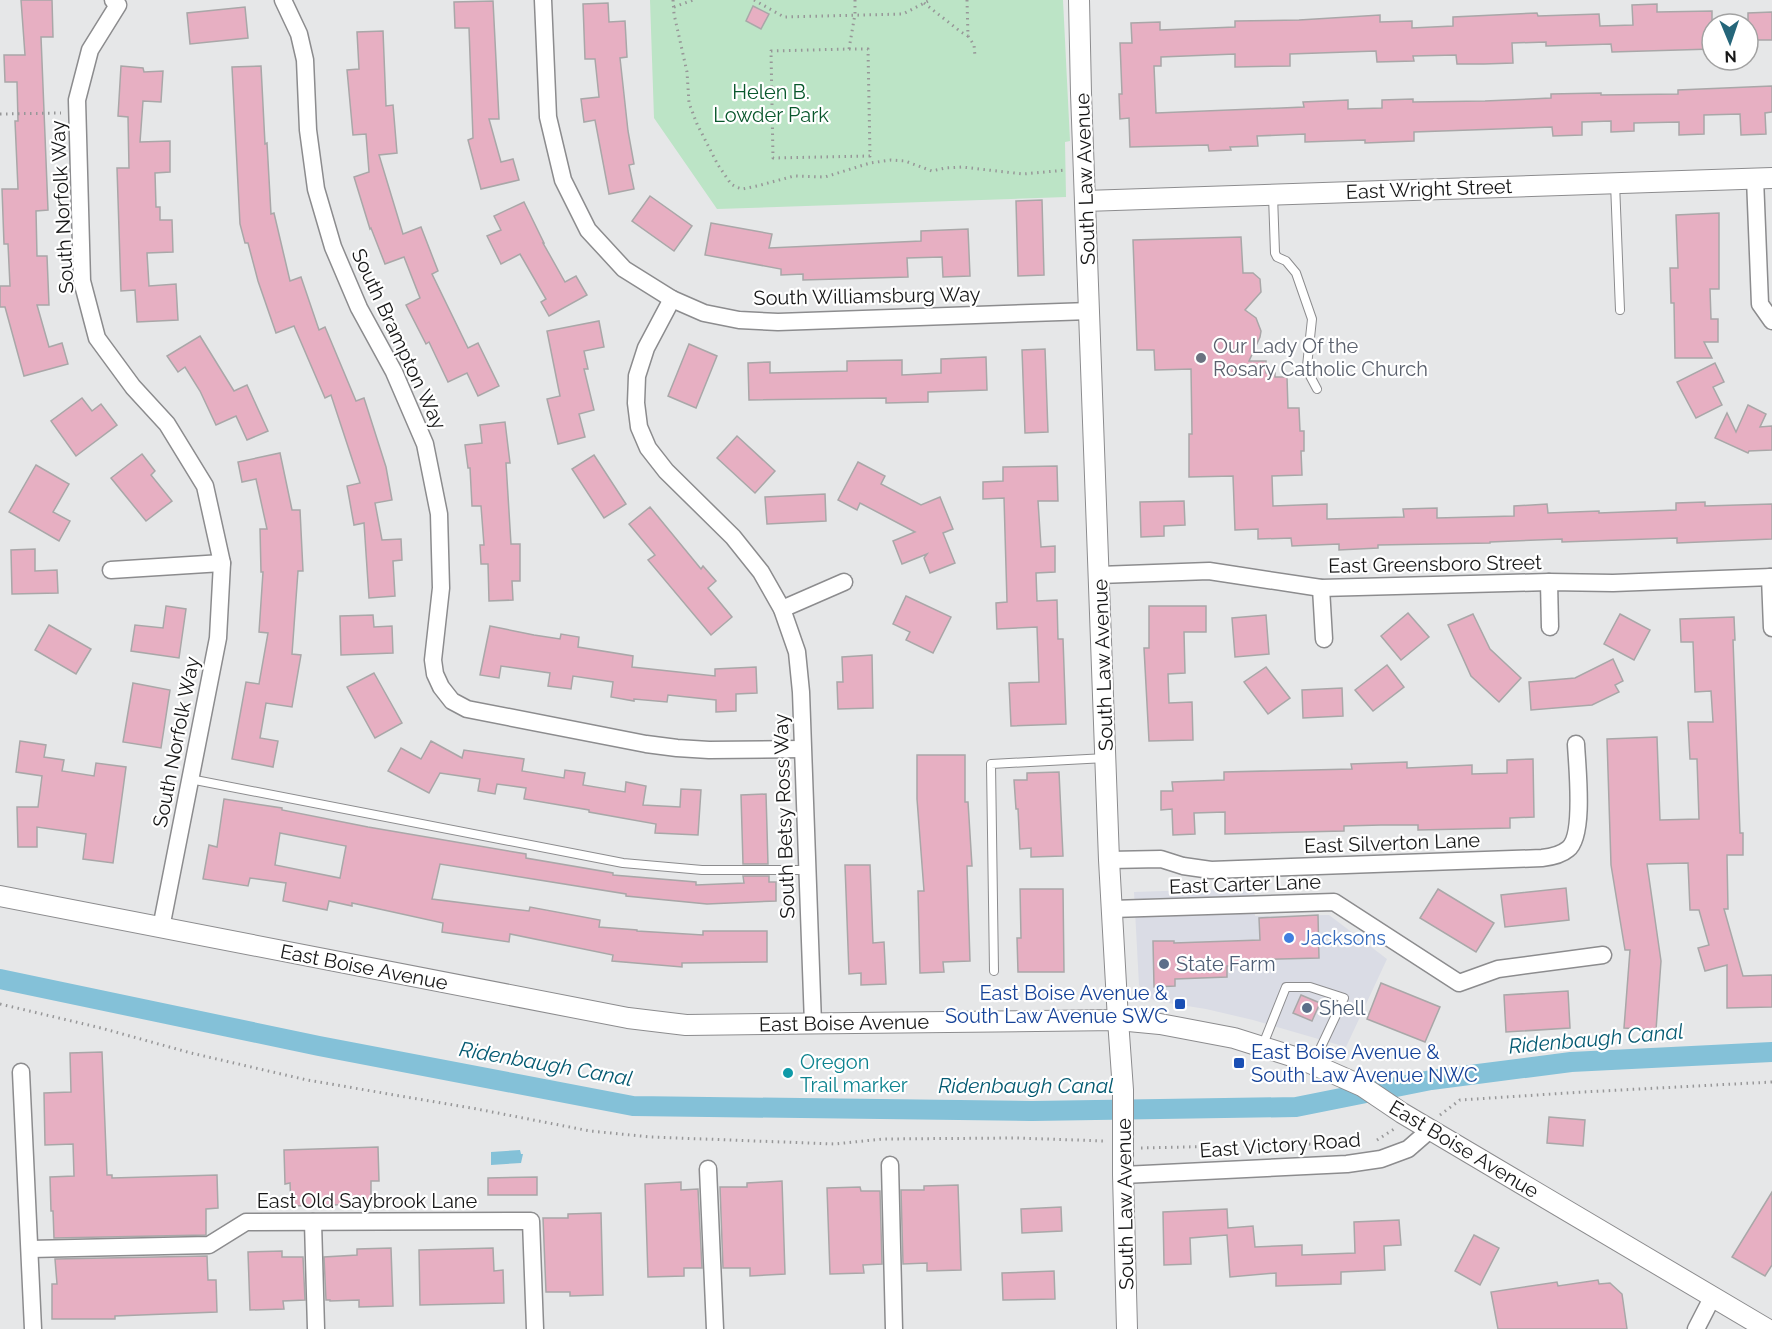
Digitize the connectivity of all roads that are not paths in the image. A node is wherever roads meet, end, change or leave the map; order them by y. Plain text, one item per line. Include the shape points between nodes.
1 (283, 0) edge
2 (543, 0) edge
3 (1079, 0) edge
4 (119, 2) edge
5 (1763, 178) edge
6 (1615, 183) junction
7 (1273, 195) junction
8 (1085, 201) junction
9 (672, 299) junction
10 (1620, 310) dead end
11 (1089, 311) junction
12 (1772, 321) edge
13 (1317, 389) dead end
14 (222, 563) junction
15 (111, 570) dead end
16 (1099, 575) junction
17 (1771, 577) edge
18 (844, 582) dead end
19 (1549, 582) junction
20 (1321, 588) junction
21 (782, 609) junction
22 (1550, 627) dead end
23 (1772, 628) edge
24 (1324, 639) dead end
25 (1576, 744) dead end
26 (802, 749) junction
27 (1106, 758) junction
28 (190, 779) junction
29 (1109, 860) junction
30 (807, 870) junction
31 (0, 896) edge
32 (1112, 909) junction
33 (161, 928) junction
34 (1603, 955) dead end
35 (994, 971) dead end
36 (1118, 1020) junction
37 (813, 1024) junction
38 (1262, 1047) junction
39 (1313, 1064) junction
40 (21, 1072) dead end
41 (1416, 1121) junction
42 (890, 1165) dead end
43 (708, 1169) dead end
44 (1123, 1175) junction
45 (313, 1222) junction
46 (30, 1249) junction
47 (1713, 1296) junction
48 (33, 1329) edge
49 (316, 1329) edge
50 (535, 1329) edge
51 (715, 1329) edge
52 (894, 1329) edge
53 (1127, 1329) edge
54 (1696, 1329) edge
55 (1767, 1329) edge

1 - 26 street, South Brampton Way via 299,34 305,60 316,189 333,247 358,308 394,372 425,444 439,514 441,588 434,660 441,687 452,701 467,709 646,744 709,750
2 - 9 street, South Williamsburg Way via 548,117 562,180 588,230 624,269
3 - 8 street, South Law Avenue
4 - 14 street, South Norfolk Way via 90,50 77,100 82,280 97,338 133,387 167,424 205,486
5 - 6 street, East Wright Street
5 - 12 street via 1760,304
6 - 7 street, East Wright Street
6 - 10 lane
7 - 8 street, East Wright Street
7 - 13 lane via 1275,253 1296,273 1312,319 1307,366
8 - 11 street, South Law Avenue
9 - 11 street, South Williamsburg Way via 704,313 778,322
9 - 21 street, South Betsy Ross Way via 646,348 637,376 639,427 648,448 666,471 733,537 761,572
11 - 16 street, South Law Avenue
14 - 15 street
14 - 28 street, South Norfolk Way via 218,639
16 - 20 street, East Greensboro Street via 1209,571
16 - 27 street, South Law Avenue
17 - 19 street, East Greensboro Street
17 - 23 street
18 - 21 street
19 - 20 street, East Greensboro Street
19 - 22 street
20 - 24 street
21 - 26 street, South Betsy Ross Way via 797,652
25 - 29 street, East Silverton Lane via 1579,822 1570,848 1557,855 1212,870 1161,859
26 - 30 street, South Betsy Ross Way
27 - 29 street, South Law Avenue
27 - 35 lane via 991,764
28 - 30 lane via 623,863 702,870
28 - 33 street, South Norfolk Way
29 - 32 street, South Law Avenue
30 - 37 street, South Betsy Ross Way
31 - 33 street, East Boise Avenue
32 - 34 street, East Carter Lane via 1334,902 1460,983 1498,969
32 - 36 street, South Law Avenue
33 - 37 street, East Boise Avenue via 628,1018 686,1025
36 - 37 street, East Boise Avenue
36 - 38 street, East Boise Avenue via 1160,1024
36 - 44 street, South Law Avenue
38 - 39 street, East Boise Avenue
38 - 39 lane via 1286,987 1310,987 1344,998
39 - 41 street, East Boise Avenue via 1362,1086
40 - 46 street
41 - 44 street, East Victory Road via 1408,1149 1381,1159
41 - 47 street, East Boise Avenue
42 - 52 street
43 - 51 street
44 - 53 street, South Law Avenue
45 - 46 street, East Old Saybrook Lane via 246,1222 209,1245
45 - 49 street
45 - 50 street, East Old Saybrook Lane via 531,1221
46 - 48 street
47 - 54 street
47 - 55 street, East Boise Avenue

